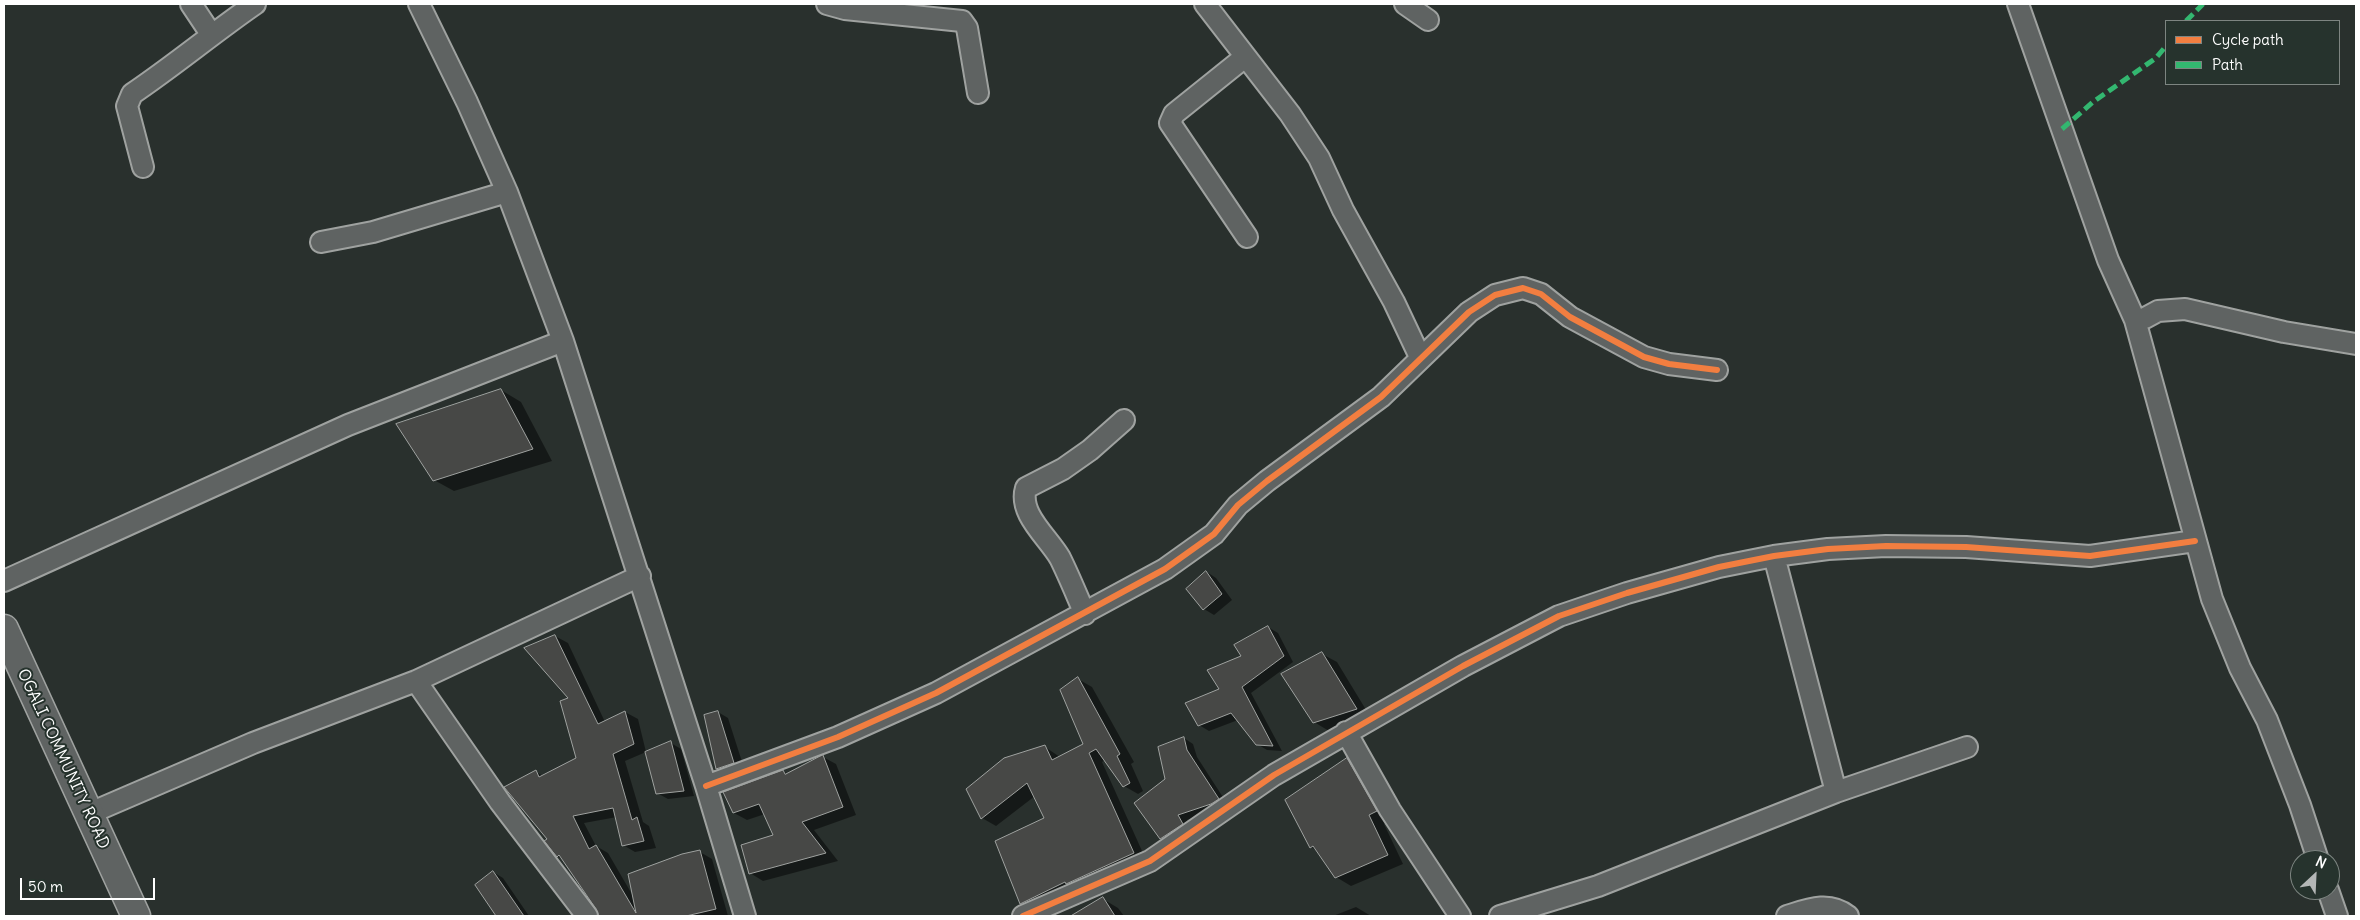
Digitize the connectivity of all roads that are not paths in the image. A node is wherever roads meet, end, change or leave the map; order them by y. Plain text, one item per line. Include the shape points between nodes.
1 (191, 4) edge
2 (255, 4) edge
3 (419, 4) edge
4 (826, 4) edge
5 (1205, 4) edge
6 (1405, 4) edge
7 (2018, 4) edge
8 (1428, 20) dead end
9 (211, 34) junction
10 (1245, 57) junction
11 (978, 93) dead end
12 (144, 167) dead end
13 (507, 192) junction
14 (1247, 237) dead end
15 (321, 242) dead end
16 (2135, 320) junction
17 (563, 341) junction
18 (2356, 344) edge
19 (1420, 357) junction
20 (1717, 370) dead end
21 (1124, 420) dead end
22 (2195, 541) junction
23 (1774, 556) junction
24 (640, 576) junction
25 (4, 581) edge
26 (1085, 614) junction
27 (4, 629) edge
28 (416, 682) junction
29 (1346, 732) junction
30 (1967, 747) dead end
31 (706, 786) junction
32 (1836, 792) junction
33 (88, 814) junction
34 (2315, 850) edge
35 (136, 916) edge
36 (586, 916) edge
37 (745, 916) edge
38 (1023, 916) edge
39 (1460, 916) edge
40 (1500, 916) edge
41 (1787, 916) edge
42 (1848, 916) edge

1 - 9 street
2 - 9 street
3 - 13 street
4 - 11 street via 845,9 962,21 967,28
5 - 10 street
6 - 8 street
7 - 16 street via 2108,260
9 - 12 street via 129,99 127,106
10 - 14 street via 1174,114 1170,123
10 - 19 street via 1290,114 1319,158
13 - 15 street via 373,232
13 - 17 street
16 - 18 street via 2158,311 2185,309 2284,332
16 - 22 street
17 - 24 street
17 - 25 street via 348,425
19 - 20 street via 1469,312 1495,295 1523,288 1541,294 1570,317 1644,357 1669,364
19 - 26 street via 1381,397 1238,505 1214,534 1166,569
21 - 26 street via 1063,469 1026,488 1023,496 1030,515 1059,557
22 - 23 street via 2090,556 1966,547 1886,546
22 - 34 street via 2212,600 2240,668 2268,720
23 - 29 street via 1719,567 1559,616
23 - 32 street
24 - 28 street
24 - 31 street
26 - 31 street via 936,694 838,737
27 - 33 street, OGALI COMMUNITY ROAD
28 - 33 street via 253,743
28 - 36 street via 500,802
29 - 38 street via 1274,775 1150,861
29 - 39 street via 1390,810
30 - 32 street
31 - 37 street
32 - 40 street via 1598,886
33 - 35 street, OGALI COMMUNITY ROAD
41 - 42 street via 1825,907 1838,908

